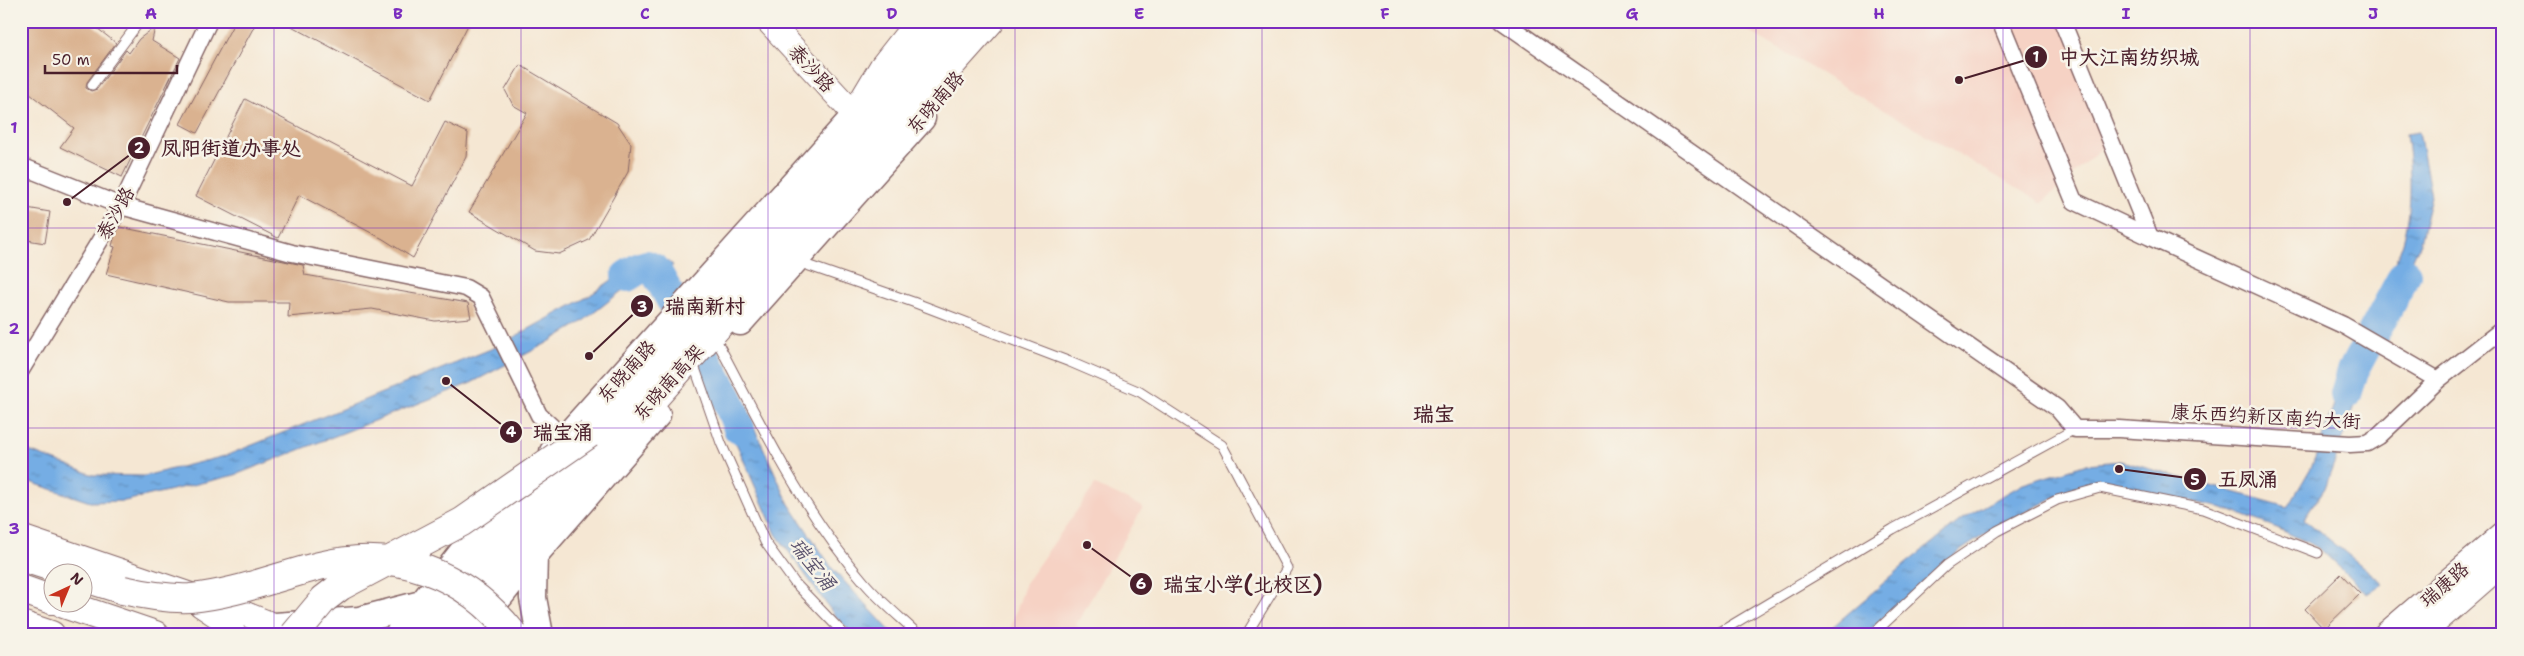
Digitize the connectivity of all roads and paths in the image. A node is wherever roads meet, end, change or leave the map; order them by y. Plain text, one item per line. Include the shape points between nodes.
1 (140, 21) edge
2 (209, 21) edge
3 (768, 21) edge
4 (920, 21) edge
5 (940, 21) edge
6 (959, 21) edge
7 (990, 21) edge
8 (1006, 21) edge
9 (1502, 21) edge
10 (2000, 21) edge
11 (2062, 21) edge
12 (92, 85) dead end
13 (855, 115) junction
14 (21, 166) edge
15 (121, 206) junction
16 (2150, 238) junction
17 (795, 261) junction
18 (2503, 329) edge
19 (719, 345) junction
20 (21, 370) edge
21 (696, 371) junction
22 (2438, 380) junction
23 (2075, 429) junction
24 (577, 436) junction
25 (21, 537) edge
26 (2502, 537) edge
27 (2318, 553) dead end
28 (534, 554) junction
29 (21, 557) edge
30 (2503, 563) edge
31 (42, 564) edge
32 (92, 580) edge
33 (21, 589) edge
34 (179, 590) junction
35 (42, 596) edge
36 (421, 604) junction
37 (92, 614) edge
38 (21, 625) edge
39 (289, 632) edge
40 (51, 635) edge
41 (155, 635) edge
42 (235, 635) edge
43 (398, 635) edge
44 (420, 635) edge
45 (451, 635) edge
46 (469, 635) edge
47 (514, 635) edge
48 (540, 635) edge
49 (845, 635) edge
50 (919, 635) edge
51 (1246, 635) edge
52 (1715, 635) edge
53 (1872, 635) edge
54 (2385, 635) edge
55 (2421, 635) edge

1 - 12 lane
2 - 15 street, 泰沙路
3 - 13 main road, 泰沙路
4 - 13 highway via 883,68
5 - 13 main road, 东晓南路
6 - 24 highway, 东晓南高架
7 - 45 highway, 东晓南高架 via 549,516 487,587
8 - 17 main road, 东晓南路
9 - 23 street via 2057,408
10 - 16 street via 2074,201
11 - 16 street
13 - 24 main road, 东晓南路
14 - 15 street
15 - 20 street, 泰沙路
15 - 24 street via 292,253 466,288 481,297 540,416
16 - 22 street via 2343,326
17 - 19 main road, 东晓南路
17 - 51 lane via 913,302 1140,392 1222,445 1287,568
18 - 22 street, 康乐西约新区南约大街
19 - 21 main road, 东晓南路
19 - 50 lane via 774,450 826,533 865,583
21 - 28 main road, 东晓南路
21 - 49 lane via 721,443 765,542 794,582
22 - 23 street, 康乐西约新区南约大街 via 2380,436 2367,443
23 - 52 lane via 1893,529
24 - 36 main road, 东晓南路 via 464,550
24 - 39 highway, bridge via 462,522 341,586
24 - 44 highway, 东晓南高架, bridge
25 - 34 main road
26 - 54 main road, 瑞康路
27 - 53 lane via 2203,508 2100,488 2057,500 1997,531 1947,565
28 - 46 main road, 东晓南路
28 - 48 main road via 533,598
29 - 31 highway
30 - 55 main road, 瑞康路
32 - 47 highway, bridge via 145,595 191,598 235,590 340,562 374,560 403,563 432,571 466,589 485,603
33 - 35 highway
34 - 39 main road
34 - 42 main road via 219,617
36 - 39 main road via 359,620
36 - 43 main road, 东晓南路
37 - 41 highway
38 - 40 highway

